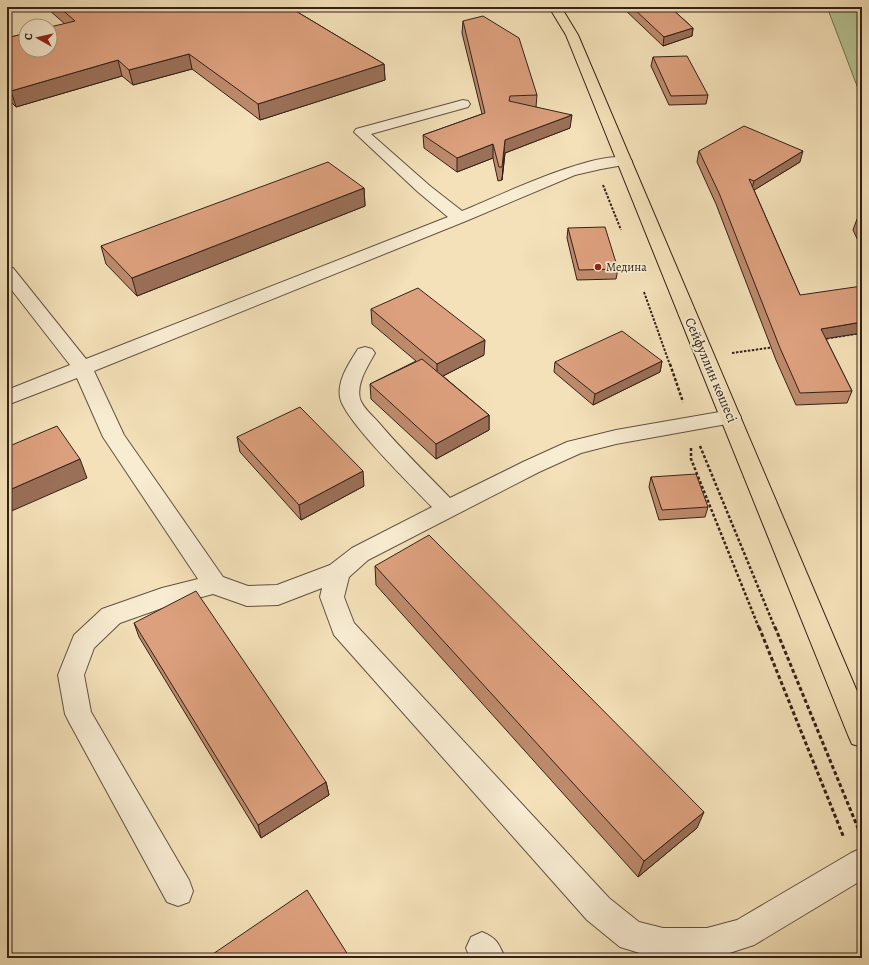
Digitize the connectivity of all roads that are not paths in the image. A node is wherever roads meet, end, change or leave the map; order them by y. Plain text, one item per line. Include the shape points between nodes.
1 (555, 7) edge
2 (463, 104) dead end
3 (624, 161) junction
4 (460, 218) junction
5 (7, 272) edge
6 (366, 353) dead end
7 (82, 367) junction
8 (7, 398) edge
9 (731, 417) junction
10 (447, 509) junction
11 (338, 572) junction
12 (214, 584) junction
13 (862, 735) edge
14 (859, 865) edge
15 (178, 891) dead end

1 - 3 main road, Сейфуллин көшесі via 572,35
2 - 4 lane via 360,132
3 - 4 lane via 570,172
3 - 9 main road, Сейфуллин көшесі
4 - 7 lane
5 - 7 lane
6 - 10 lane via 350,382 350,400 364,419
7 - 8 lane
7 - 12 lane via 114,437
9 - 10 lane via 616,437 575,447
9 - 13 main road, Сейфуллин көшесі
10 - 11 lane via 360,554
11 - 12 lane via 278,595 247,596
11 - 14 lane via 332,597 343,628 598,909 631,936 663,944 707,944 743,934
12 - 15 lane via 162,598 111,616 83,642 72,675 78,714

